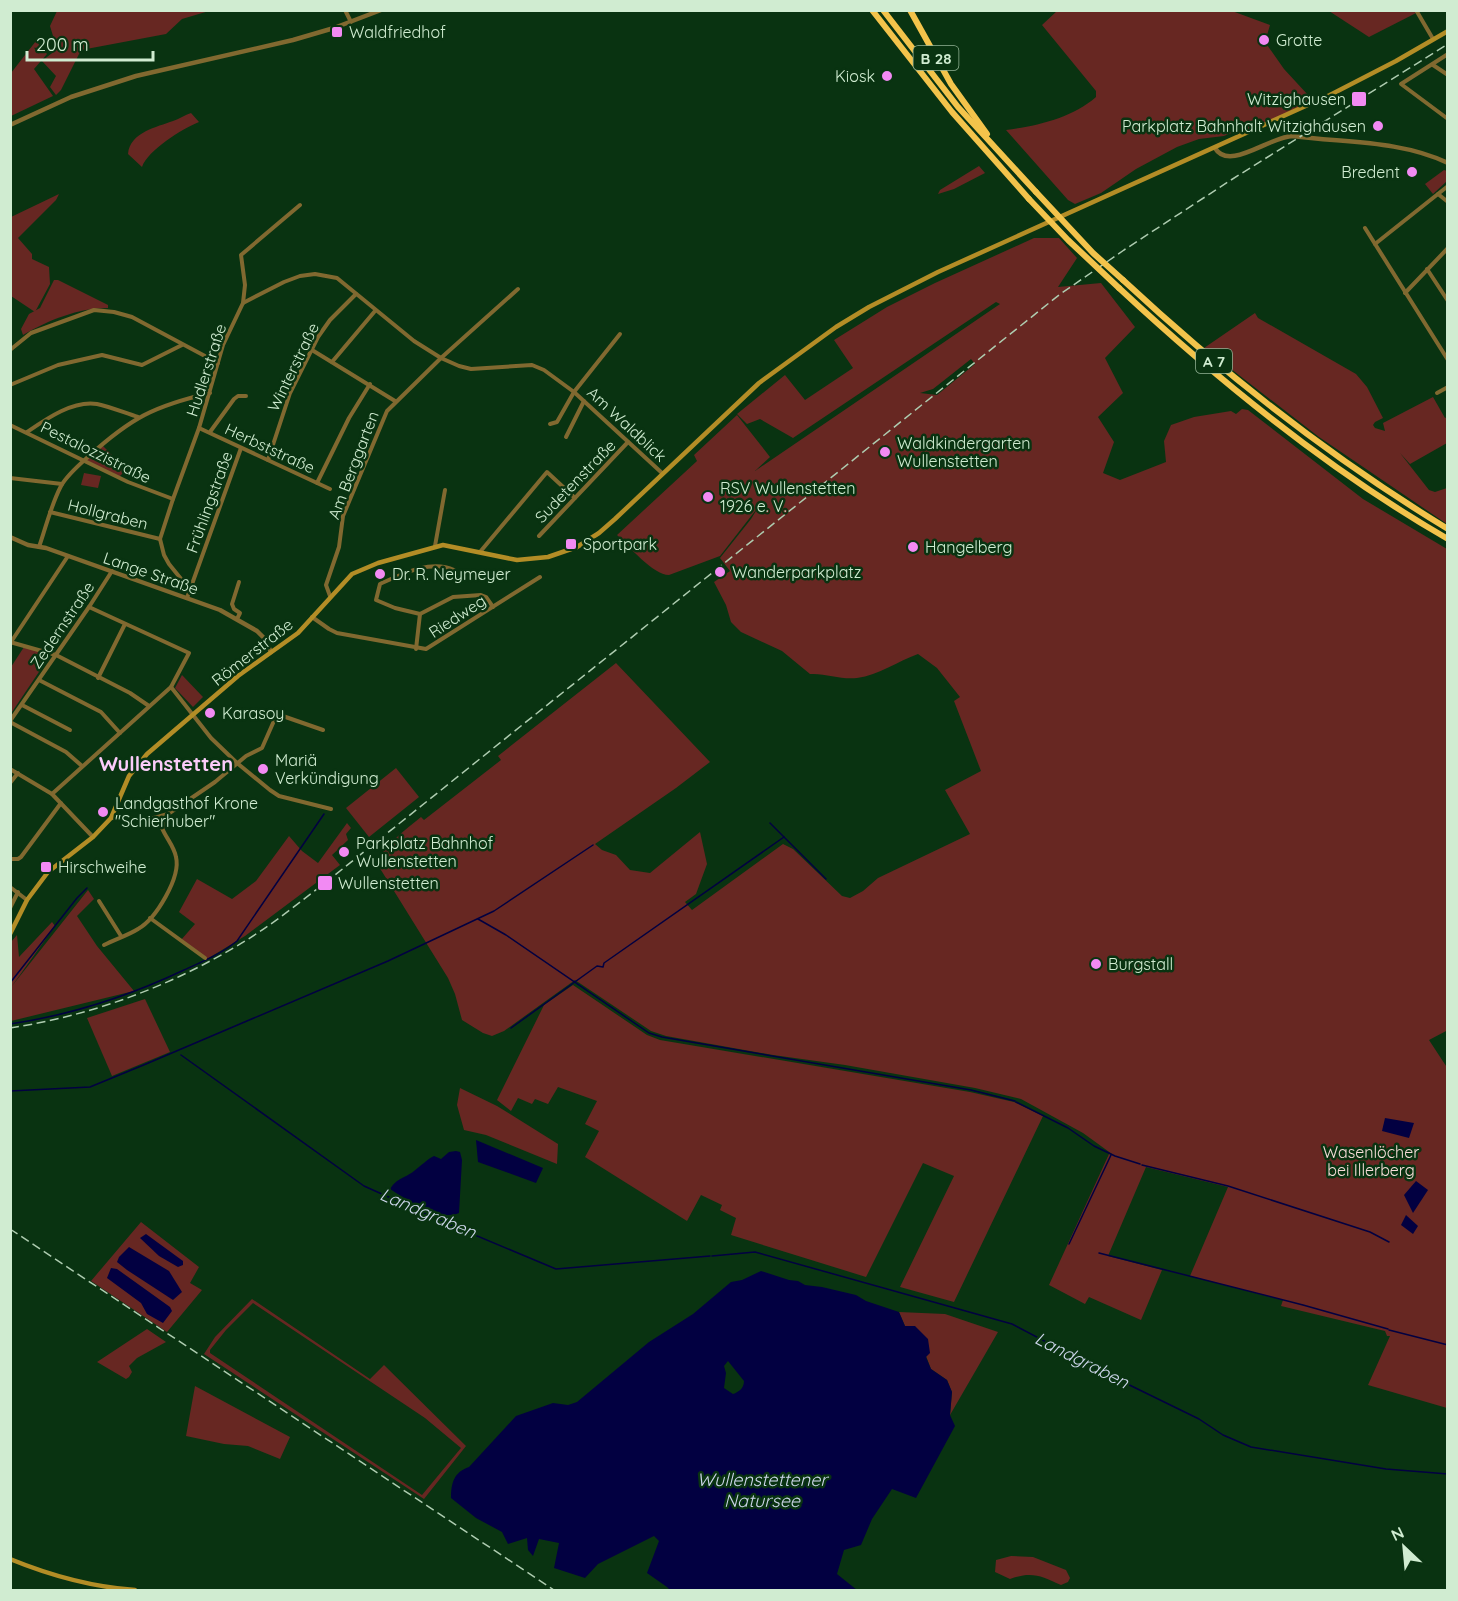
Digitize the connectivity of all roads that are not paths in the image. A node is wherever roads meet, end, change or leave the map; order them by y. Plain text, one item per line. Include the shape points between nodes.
1 (345, 10) edge
2 (381, 10) edge
3 (872, 10) edge
4 (883, 10) edge
5 (909, 10) edge
6 (1416, 10) edge
7 (351, 22) junction
8 (1448, 30) edge
9 (1434, 39) junction
10 (1448, 54) edge
11 (1433, 65) junction
12 (1448, 75) edge
13 (1448, 118) edge
14 (10, 125) edge
15 (1215, 148) junction
16 (1009, 164) junction
17 (1448, 164) edge
18 (1448, 186) edge
19 (1438, 194) junction
20 (1448, 202) edge
21 (300, 205) dead end
22 (1365, 228) dead end
23 (1375, 244) junction
24 (1448, 248) edge
25 (1427, 269) junction
26 (518, 289) dead end
27 (1405, 293) junction
28 (356, 294) junction
29 (1448, 301) edge
30 (243, 303) junction
31 (375, 311) junction
32 (620, 334) dead end
33 (182, 345) junction
34 (10, 350) edge
35 (312, 350) junction
36 (441, 358) junction
37 (1448, 360) edge
38 (332, 362) junction
39 (218, 363) junction
40 (370, 384) junction
41 (10, 385) edge
42 (1448, 387) edge
43 (574, 392) junction
44 (210, 393) junction
45 (1437, 393) dead end
46 (246, 396) dead end
47 (395, 401) junction
48 (584, 401) junction
49 (138, 417) junction
50 (550, 424) dead end
51 (10, 425) edge
52 (199, 428) junction
53 (26, 432) junction
54 (210, 432) junction
55 (566, 437) dead end
56 (628, 442) junction
57 (241, 448) junction
58 (84, 460) junction
59 (268, 460) junction
60 (662, 473) junction
61 (10, 478) edge
62 (317, 483) junction
63 (62, 484) junction
64 (330, 489) dead end
65 (445, 490) dead end
66 (575, 498) junction
67 (172, 499) junction
68 (50, 512) junction
69 (1448, 529) edge
70 (538, 536) dead end
71 (10, 537) edge
72 (1448, 538) edge
73 (160, 539) junction
74 (435, 546) junction
75 (39, 547) junction
76 (480, 552) junction
77 (68, 556) junction
78 (454, 570) dead end
79 (112, 571) junction
80 (540, 577) dead end
81 (239, 582) dead end
82 (190, 590) junction
83 (330, 596) junction
84 (187, 598) junction
85 (493, 607) junction
86 (89, 608) junction
87 (420, 614) junction
88 (312, 617) junction
89 (237, 619) junction
90 (125, 624) junction
91 (11, 642) edge
92 (417, 649) junction
93 (271, 652) junction
94 (56, 655) junction
95 (98, 678) junction
96 (39, 680) junction
97 (171, 687) junction
98 (22, 705) junction
99 (149, 706) junction
100 (192, 715) junction
101 (10, 721) edge
102 (70, 730) dead end
103 (323, 730) dead end
104 (120, 733) junction
105 (237, 763) junction
106 (82, 766) junction
107 (10, 769) edge
108 (18, 773) junction
109 (10, 783) edge
110 (52, 794) junction
111 (61, 803) junction
112 (331, 809) dead end
113 (168, 814) junction
114 (111, 819) junction
115 (93, 837) junction
116 (10, 859) edge
117 (10, 887) edge
118 (18, 892) junction
119 (27, 900) junction
120 (99, 901) dead end
121 (10, 908) edge
122 (150, 918) junction
123 (10, 934) edge
124 (121, 936) junction
125 (104, 945) dead end
126 (205, 958) dead end
127 (10, 1560) edge
128 (135, 1590) edge

1 - 7 street
2 - 7 street
3 - 72 highway, A 7, bridge via 952,112 1029,199 1119,288 1218,375 1305,443
4 - 16 highway, A 7 via 951,98
5 - 16 highway, B 28 via 951,84
6 - 9 street
7 - 14 street via 293,40 136,76 71,97
8 - 9 main road, Römerstraße
9 - 15 main road, Römerstraße via 1330,95
10 - 11 street
11 - 12 street
11 - 13 street via 1401,84
15 - 17 street via 1234,158 1275,139 1293,136 1402,148
15 - 60 main road, Römerstraße via 869,307 779,367
16 - 69 highway, A 7, bridge via 1094,253 1216,362 1321,444
18 - 19 street
19 - 20 street
19 - 23 street
21 - 30 street via 241,255
22 - 23 street
23 - 27 street
24 - 25 street
25 - 27 street
25 - 29 street
26 - 36 street, Am Berggarten
27 - 37 street
28 - 30 street via 337,278 315,274 284,282
28 - 31 street
28 - 35 street, Winterstraße via 330,320
30 - 39 street, Hudlerstraße
31 - 36 street
31 - 38 street
32 - 43 street, Am Waldblick
33 - 34 street via 132,317 94,310 31,333
33 - 39 street
33 - 41 street via 142,365 102,355 58,365
35 - 38 street
35 - 59 street, Winterstraße via 290,393
36 - 43 street, Am Waldblick via 471,369 532,365
36 - 47 street, Am Berggarten
38 - 40 street
39 - 44 street, Hudlerstraße
40 - 47 street
40 - 62 street
42 - 45 street
43 - 48 street, Am Waldblick
43 - 50 street, Am Waldblick via 557,422
44 - 49 street via 175,401
44 - 52 street, Hudlerstraße
46 - 54 street via 234,399
47 - 83 street, Am Berggarten via 379,425 343,516 339,547 326,585
48 - 55 street
48 - 56 street, Am Waldblick
49 - 53 street via 84,404
49 - 58 street
51 - 53 street, Pestalozzistraße
52 - 54 street, Herbststraße
52 - 67 street, Hudlerstraße
53 - 58 street, Pestalozzistraße
54 - 57 street, Herbststraße
56 - 60 street, Am Waldblick
56 - 66 street, Sudetenstraße
57 - 59 street, Herbststraße
57 - 82 street, Frühlingstraße
58 - 63 street
58 - 67 street, Pestalozzistraße
59 - 62 street, Herbststraße
60 - 76 main road, Römerstraße via 599,533 577,548 548,557 517,560
61 - 63 street
62 - 64 street, Herbststraße
63 - 68 street
65 - 74 street
66 - 70 street, Sudetenstraße
66 - 76 street via 547,472
67 - 73 street, Hudlerstraße
68 - 73 street, Hollgraben
68 - 75 street
71 - 75 street, Lange Straße
73 - 82 street via 169,564
74 - 76 main road, Römerstraße via 453,545
74 - 83 main road, Römerstraße via 360,569
75 - 77 street, Lange Straße
77 - 79 street, Lange Straße
77 - 91 street
78 - 87 street via 444,565 425,567 380,584 376,600 379,603
79 - 84 street, Lange Straße
79 - 86 street, Zedernstraße
80 - 85 street, Riedweg
81 - 89 street via 232,604 240,613
82 - 84 street, Frühlingstraße
83 - 88 main road, Römerstraße
84 - 89 street, Lange Straße
85 - 87 street via 481,595 453,597
85 - 92 street, Riedweg via 434,646
86 - 90 street
86 - 94 street, Zedernstraße
87 - 92 street
88 - 92 street, Riedweg via 337,633
88 - 93 main road, Römerstraße via 298,633
89 - 93 street, Lange Straße via 260,633
90 - 95 street
90 - 97 street via 189,653
91 - 94 street
93 - 100 main road, Römerstraße
94 - 95 street
94 - 96 street, Zedernstraße
95 - 99 street
96 - 98 street, Zedernstraße
96 - 104 street via 100,712
97 - 99 street
97 - 100 street
98 - 101 street, Zedernstraße
98 - 102 street
99 - 104 street
100 - 105 street
100 - 114 main road, Römerstraße via 135,767
101 - 106 street via 66,752
103 - 105 street via 277,714 262,748
104 - 106 street
105 - 112 street via 279,796
105 - 113 street
106 - 110 street
107 - 108 street
108 - 109 street
108 - 110 street
110 - 111 street
111 - 115 street
111 - 116 street via 21,857
113 - 114 street via 150,819
113 - 122 street via 162,828 175,850 177,869
114 - 115 main road, Römerstraße
115 - 119 main road, Römerstraße via 48,872
117 - 118 street
118 - 119 street
118 - 121 street
119 - 123 main road, Römerstraße
120 - 124 street
122 - 124 street via 139,929
122 - 126 street
124 - 125 street
127 - 128 main road via 50,1574

